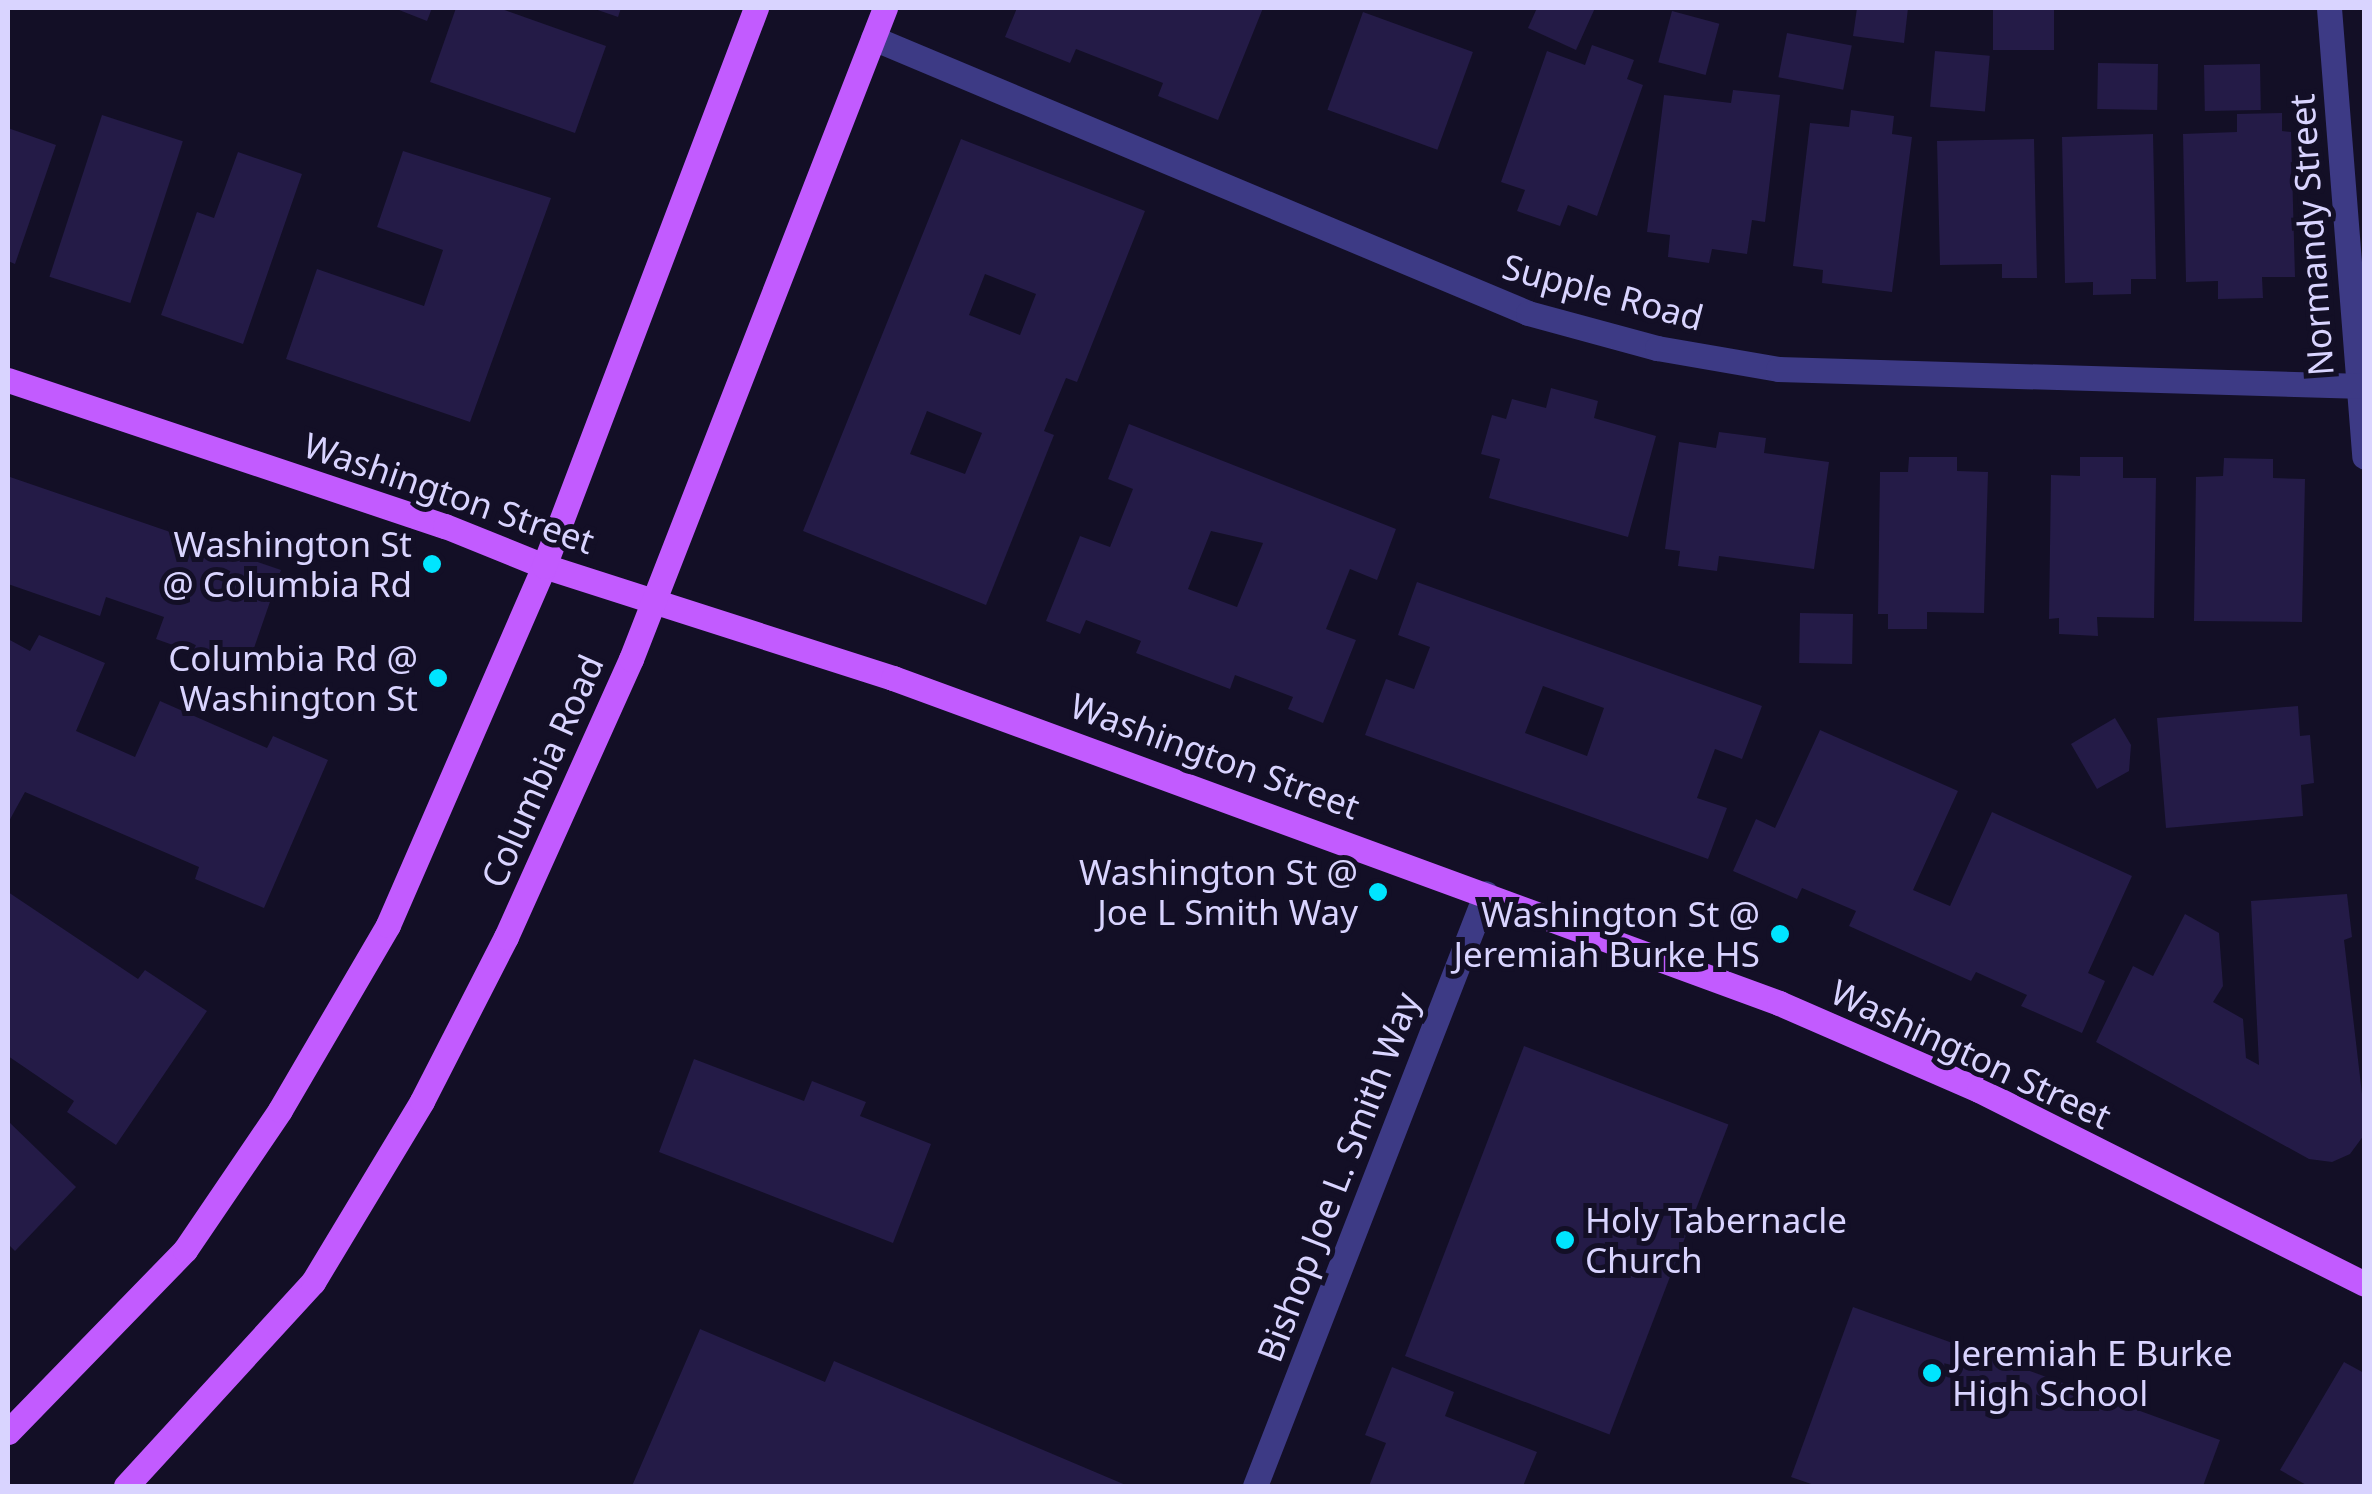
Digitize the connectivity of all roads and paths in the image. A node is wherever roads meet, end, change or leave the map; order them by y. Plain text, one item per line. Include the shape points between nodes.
1 (756, 8) edge
2 (885, 8) edge
3 (2329, 8) edge
4 (873, 38) junction
5 (8, 380) edge
6 (2361, 386) edge
7 (2364, 457) edge
8 (544, 566) junction
9 (656, 602) junction
10 (1486, 893) junction
11 (2364, 1284) edge
12 (8, 1432) edge
13 (126, 1486) edge
14 (1255, 1486) edge

1 - 8 main road
2 - 4 main road, Columbia Road
3 - 6 street, Normandy Street
4 - 6 street, Supple Road via 1510,306 1656,348 1778,369 2032,382
4 - 9 main road, Columbia Road
5 - 8 main road, Washington Street via 444,526
6 - 7 street, Normandy Street
8 - 9 main road, Washington Street
8 - 12 main road via 388,925 280,1110 186,1250
9 - 10 main road, Washington Street via 893,678
9 - 13 main road, Columbia Road via 506,936 396,1148 314,1282
10 - 11 main road, Washington Street via 1779,1002 1962,1083
10 - 14 street, Bishop Joe L. Smith Way

